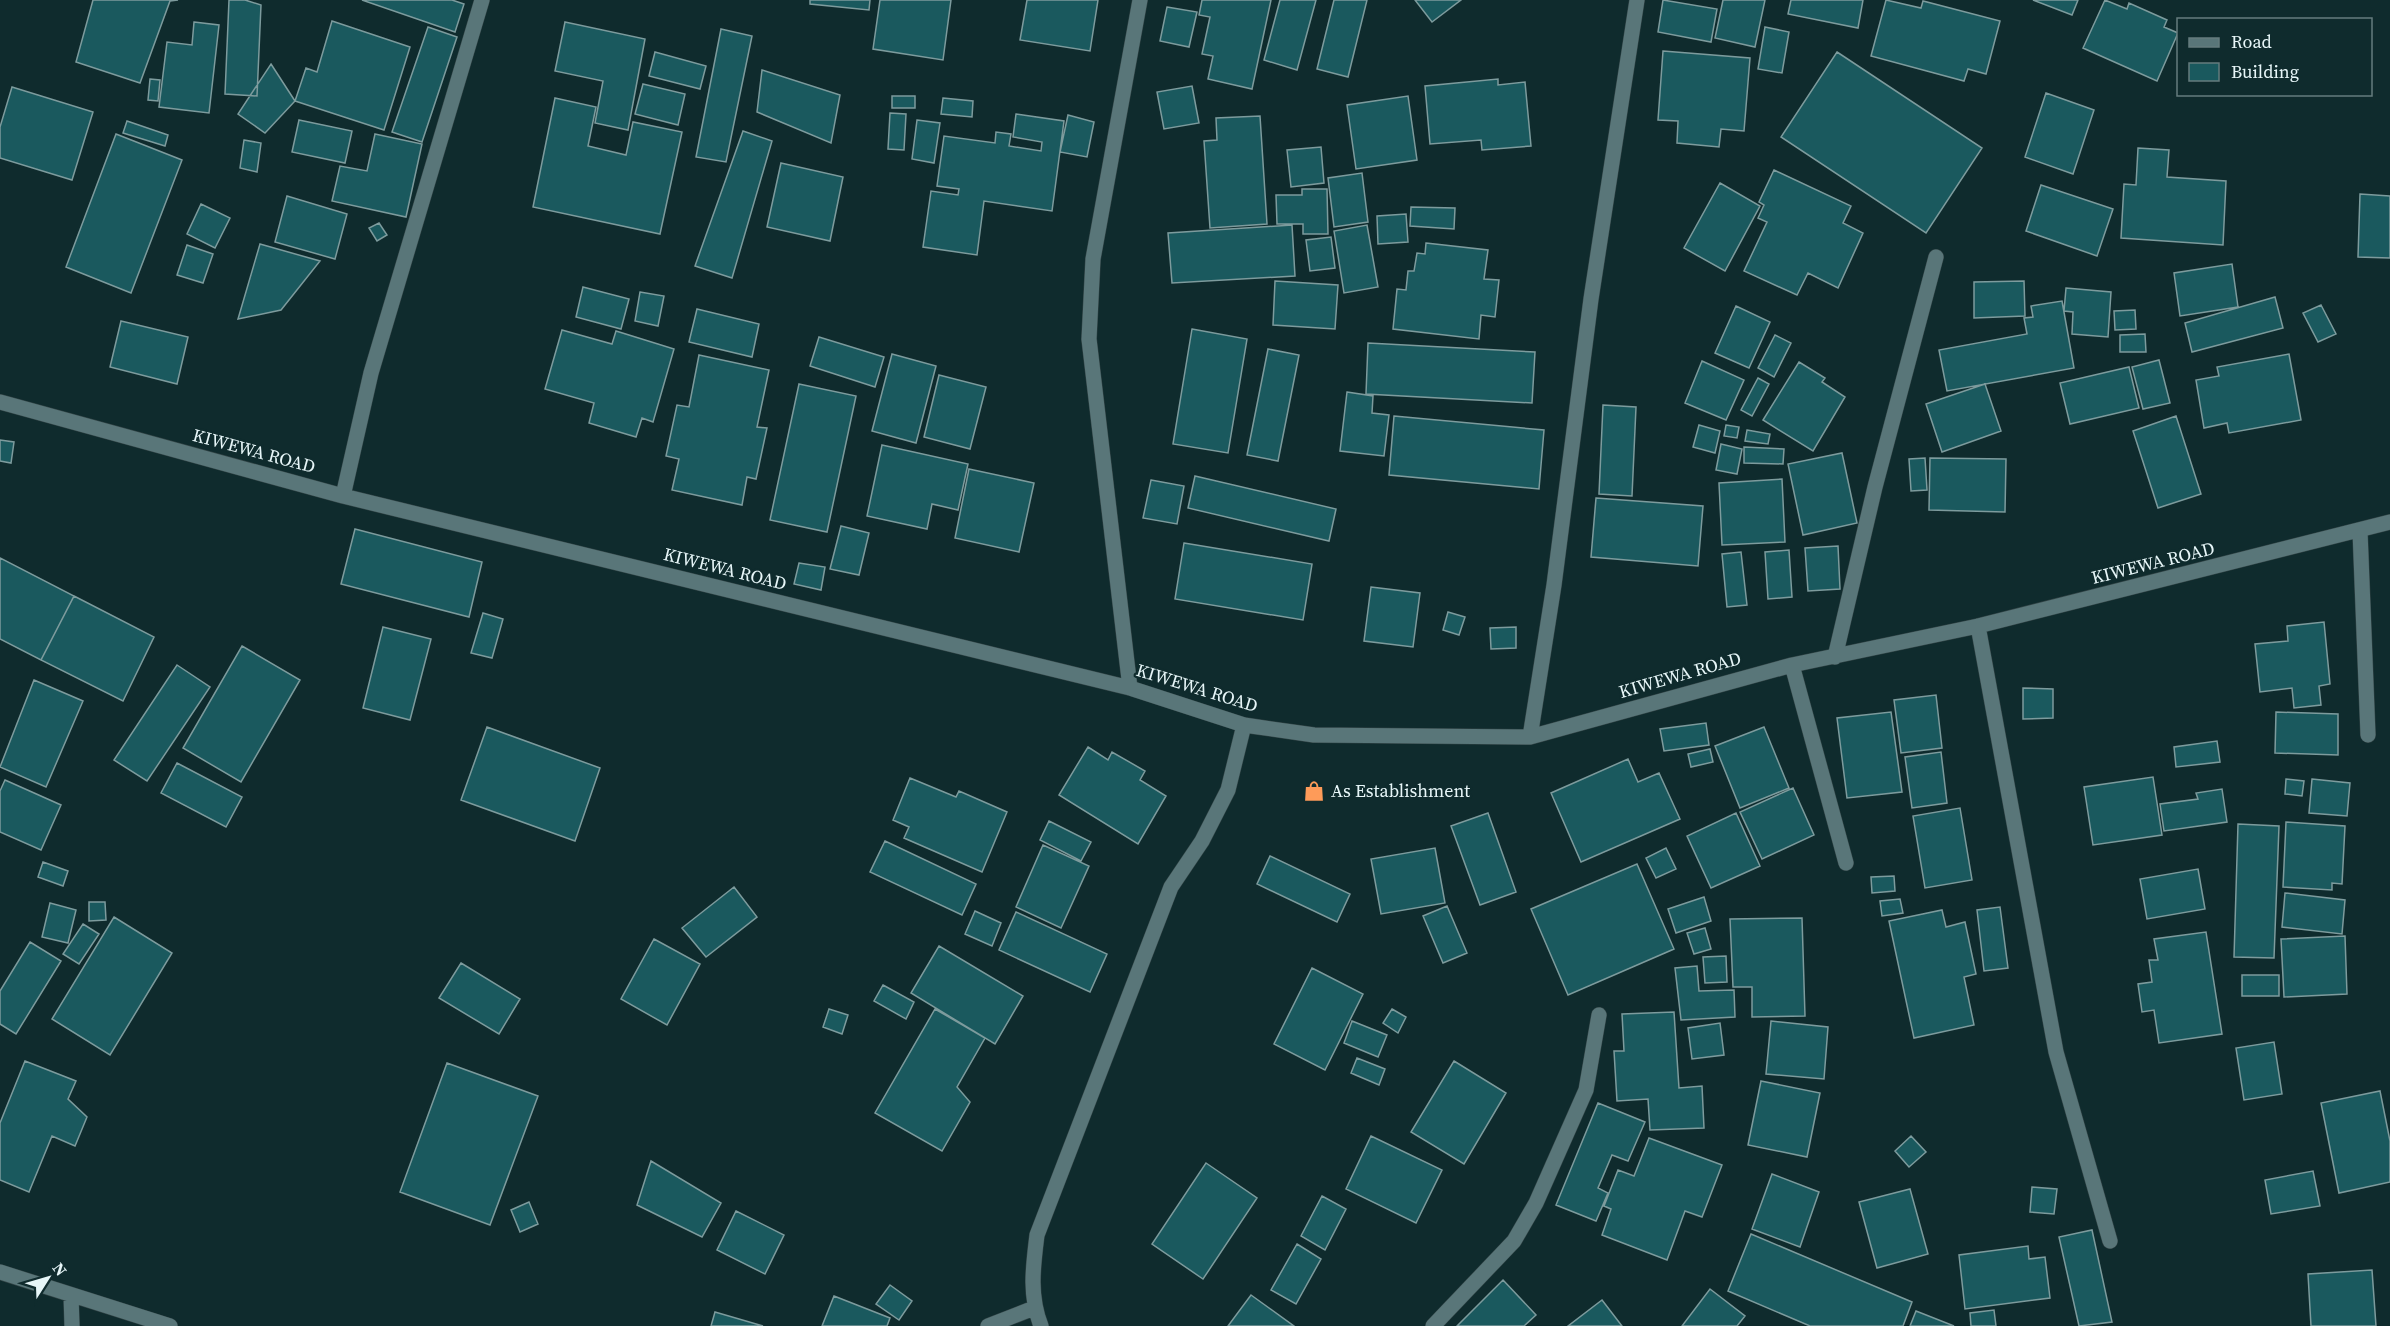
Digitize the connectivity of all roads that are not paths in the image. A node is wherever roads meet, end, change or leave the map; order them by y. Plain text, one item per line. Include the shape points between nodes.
1 (482, 0) edge
2 (1140, 0) edge
3 (1637, 0) edge
4 (1936, 257) dead end
5 (0, 402) edge
6 (343, 496) junction
7 (2390, 522) edge
8 (2360, 531) junction
9 (1978, 626) junction
10 (1835, 657) junction
11 (1792, 665) junction
12 (1130, 687) junction
13 (1244, 725) junction
14 (2368, 735) dead end
15 (1530, 737) junction
16 (1846, 863) dead end
17 (1599, 1015) dead end
18 (2110, 1241) dead end
19 (0, 1272) edge
20 (71, 1294) junction
21 (1034, 1308) junction
22 (72, 1326) edge
23 (170, 1326) edge
24 (988, 1326) edge
25 (1041, 1326) edge
26 (1433, 1326) edge

1 - 6 street via 371,373
2 - 12 street via 1092,259 1089,339
3 - 15 street
4 - 10 street
5 - 6 street, KIWEWA ROAD
6 - 12 street, KIWEWA ROAD
7 - 8 street, KIWEWA ROAD
8 - 9 street, KIWEWA ROAD
8 - 14 street
9 - 10 street, KIWEWA ROAD
9 - 18 street via 2056,1052
10 - 11 street, KIWEWA ROAD
11 - 15 street, KIWEWA ROAD
11 - 16 street
12 - 13 street, KIWEWA ROAD
13 - 15 street, KIWEWA ROAD via 1314,735
13 - 21 street via 1228,790 1202,841 1171,887 1037,1235 1032,1276
17 - 26 street via 1586,1090 1536,1203 1514,1241
19 - 20 street
20 - 22 street
20 - 23 street
21 - 24 street
21 - 25 street

